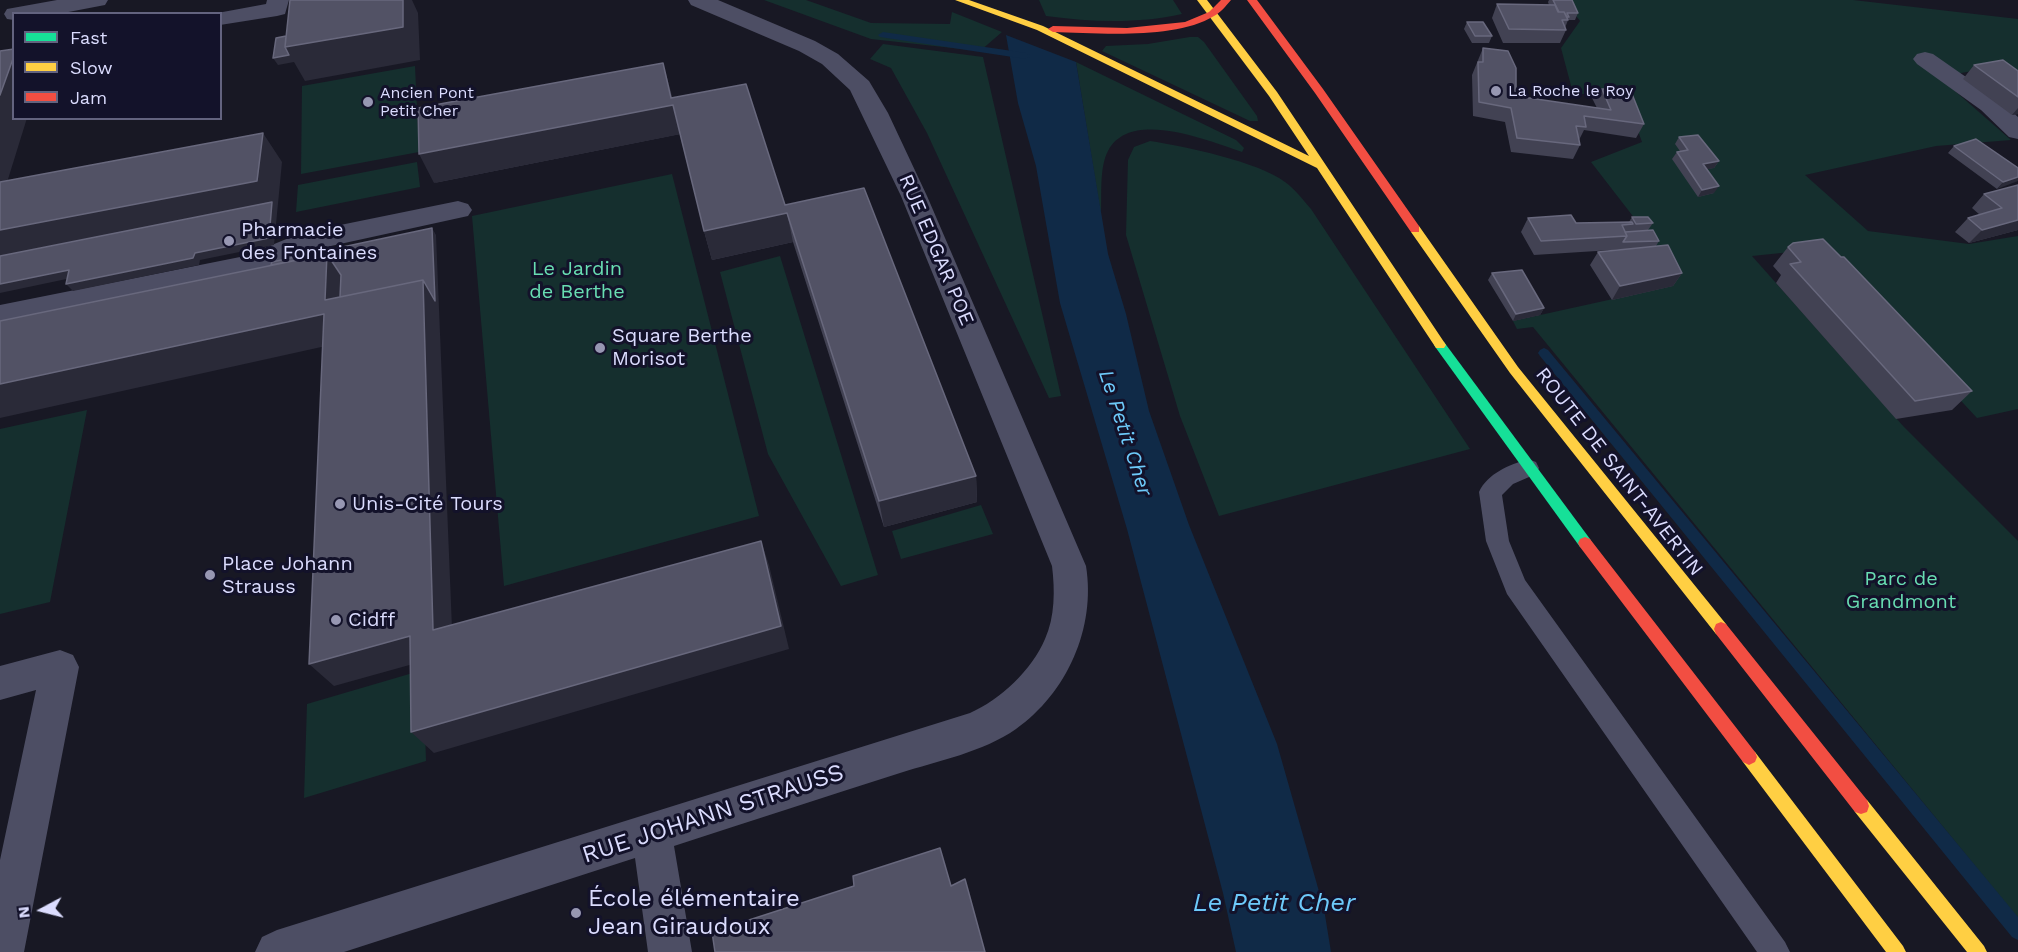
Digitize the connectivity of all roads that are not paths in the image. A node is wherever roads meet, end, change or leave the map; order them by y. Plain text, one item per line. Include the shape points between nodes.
1 (97, 0) edge
2 (278, 0) edge
3 (699, 0) edge
4 (960, 0) edge
5 (1202, 0) edge
6 (1226, 0) edge
7 (1252, 0) edge
8 (26, 12) edge
9 (1212, 14) junction
10 (222, 18) edge
11 (1040, 28) junction
12 (1925, 59) dead end
13 (2018, 131) edge
14 (1323, 167) junction
15 (458, 210) dead end
16 (0, 316) edge
17 (1528, 468) junction
18 (1072, 588) joint
19 (0, 683) edge
20 (652, 834) junction
21 (2, 952) edge
22 (277, 952) edge
23 (670, 952) edge
24 (1775, 952) edge
25 (1897, 952) edge
26 (1978, 952) edge

1 - 8 street
2 - 10 street via 277,9
3 - 18 street, RUE EDGAR POE via 807,46 830,59 860,86 936,249 1069,566
4 - 11 main road
5 - 9 main road
6 - 9 main road
7 - 26 main road, ROUTE DE SAINT-AVERTIN via 1514,370
9 - 11 main road via 1196,23 1157,29 1100,32
9 - 14 main road
11 - 14 main road
12 - 13 street via 1990,105
14 - 17 main road via 1415,309
15 - 16 street via 301,243 251,265
17 - 24 lane via 1505,478 1490,492 1498,550 1516,587
17 - 25 main road
18 - 20 street, RUE JOHANN STRAUSS via 1065,638 1026,697 1000,718 926,746
19 - 21 street via 60,667
20 - 22 street, RUE JOHANN STRAUSS
20 - 23 street

